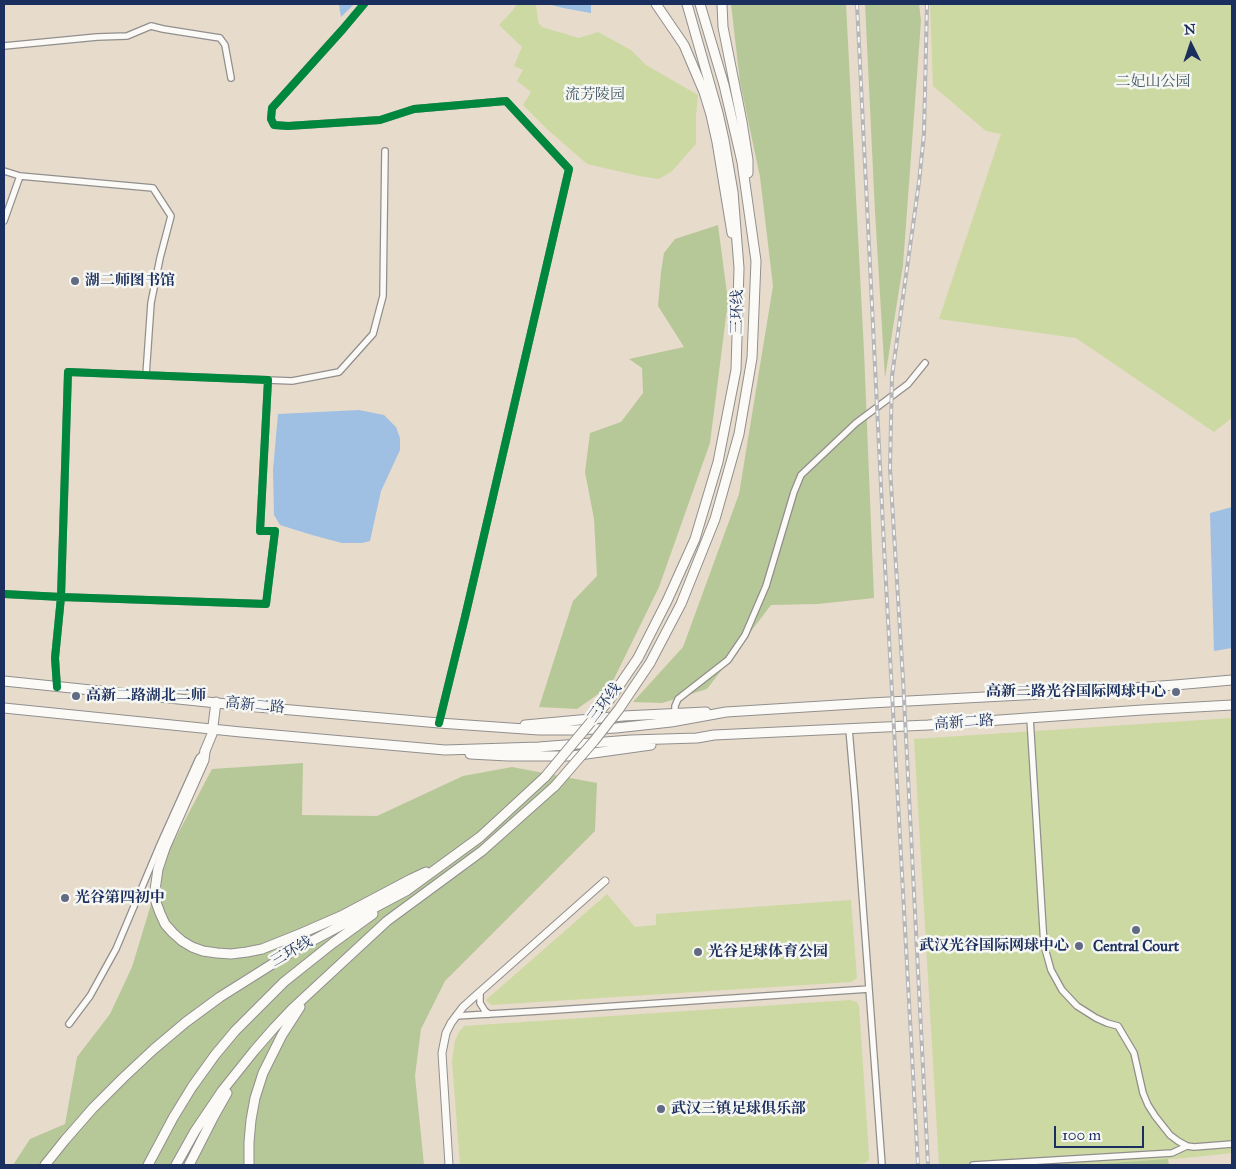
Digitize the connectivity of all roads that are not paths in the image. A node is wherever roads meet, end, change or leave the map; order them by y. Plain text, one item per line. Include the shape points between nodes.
1 (364, 4) edge
2 (656, 4) edge
3 (687, 4) edge
4 (700, 4) edge
5 (722, 4) edge
6 (4, 46) edge
7 (231, 78) dead end
8 (385, 152) dead end
9 (4, 171) edge
10 (20, 176) junction
11 (749, 216) junction
12 (4, 221) edge
13 (739, 268) junction
14 (925, 362) dead end
15 (146, 375) junction
16 (268, 380) junction
17 (4, 594) edge
18 (61, 597) junction
19 (1232, 680) edge
20 (4, 681) edge
21 (57, 687) junction
22 (216, 702) junction
23 (1232, 705) edge
24 (4, 708) edge
25 (726, 712) junction
26 (674, 714) junction
27 (1030, 718) junction
28 (439, 723) junction
29 (506, 727) junction
30 (212, 729) junction
31 (849, 729) junction
32 (205, 751) junction
33 (440, 866) junction
34 (605, 881) dead end
35 (406, 891) junction
36 (313, 989) junction
37 (869, 989) junction
38 (480, 992) junction
39 (489, 1014) junction
40 (456, 1016) junction
41 (70, 1024) dead end
42 (254, 1051) junction
43 (1232, 1144) edge
44 (1187, 1146) junction
45 (249, 1164) edge
46 (45, 1165) edge
47 (148, 1165) edge
48 (176, 1165) edge
49 (189, 1165) edge
50 (449, 1165) edge
51 (882, 1165) edge
52 (973, 1165) edge

1 - 28 street via 272,108 274,125 380,120 414,108 506,101 569,169
2 - 13 main road via 687,51 704,92 718,142
3 - 13 main road, 三环线 via 724,140 733,192
4 - 11 main road, 三环线 via 733,120
5 - 11 main road via 723,27 748,160
6 - 7 street via 127,36 151,26 220,38 225,45
8 - 16 street via 383,296 373,334 339,372 292,381
9 - 10 street
10 - 12 street
10 - 15 street via 153,188 172,216 152,303
11 - 36 main road, 三环线, bridge via 756,261 752,358 739,434 715,519 681,604 650,663 619,709 555,786 482,851 387,921
13 - 33 main road, 三环线, bridge via 736,370 718,462 695,539 667,601 638,658 610,699 545,777 480,837
14 - 26 street via 908,384 856,423 801,475 766,586 745,635 728,660 678,699
15 - 16 street
15 - 18 street via 68,372
16 - 18 street via 260,531 275,532 266,604
17 - 18 street
18 - 21 street via 55,658
19 - 25 main road, 高新二路
20 - 21 main road, 高新二路
21 - 22 main road, 高新二路
22 - 28 main road, 高新二路
22 - 30 main road
23 - 27 main road, 高新二路
24 - 30 main road, 高新二路
25 - 26 main road, 高新二路
25 - 29 main road, 高新二路 via 671,722 608,728 539,730
26 - 29 main road, 高新二路
27 - 31 main road, 高新二路
27 - 44 street via 1044,945 1048,961 1062,990 1077,1006 1118,1026 1134,1053 1148,1105 1170,1135
28 - 29 main road, 高新二路
30 - 31 main road, 高新二路 via 445,750
30 - 32 main road
31 - 37 street
32 - 33 main road via 204,760 165,848 155,890 165,924 192,947 217,954 262,948 341,916
32 - 41 street via 163,838 116,950
33 - 35 main road, 三环线
34 - 38 street
35 - 46 main road, 三环线 via 293,951 220,996 154,1049 117,1084
35 - 47 main road via 333,942 284,982 235,1031 192,1088
36 - 42 main road, 三环线
36 - 45 main road via 282,1035 263,1073 251,1120
37 - 39 street
37 - 51 street
38 - 39 street via 480,1003
38 - 40 street
39 - 40 street
40 - 50 street via 446,1033 442,1053
42 - 48 main road, 三环线 via 209,1110
42 - 49 main road via 214,1116
43 - 44 street
44 - 52 street via 1172,1152

